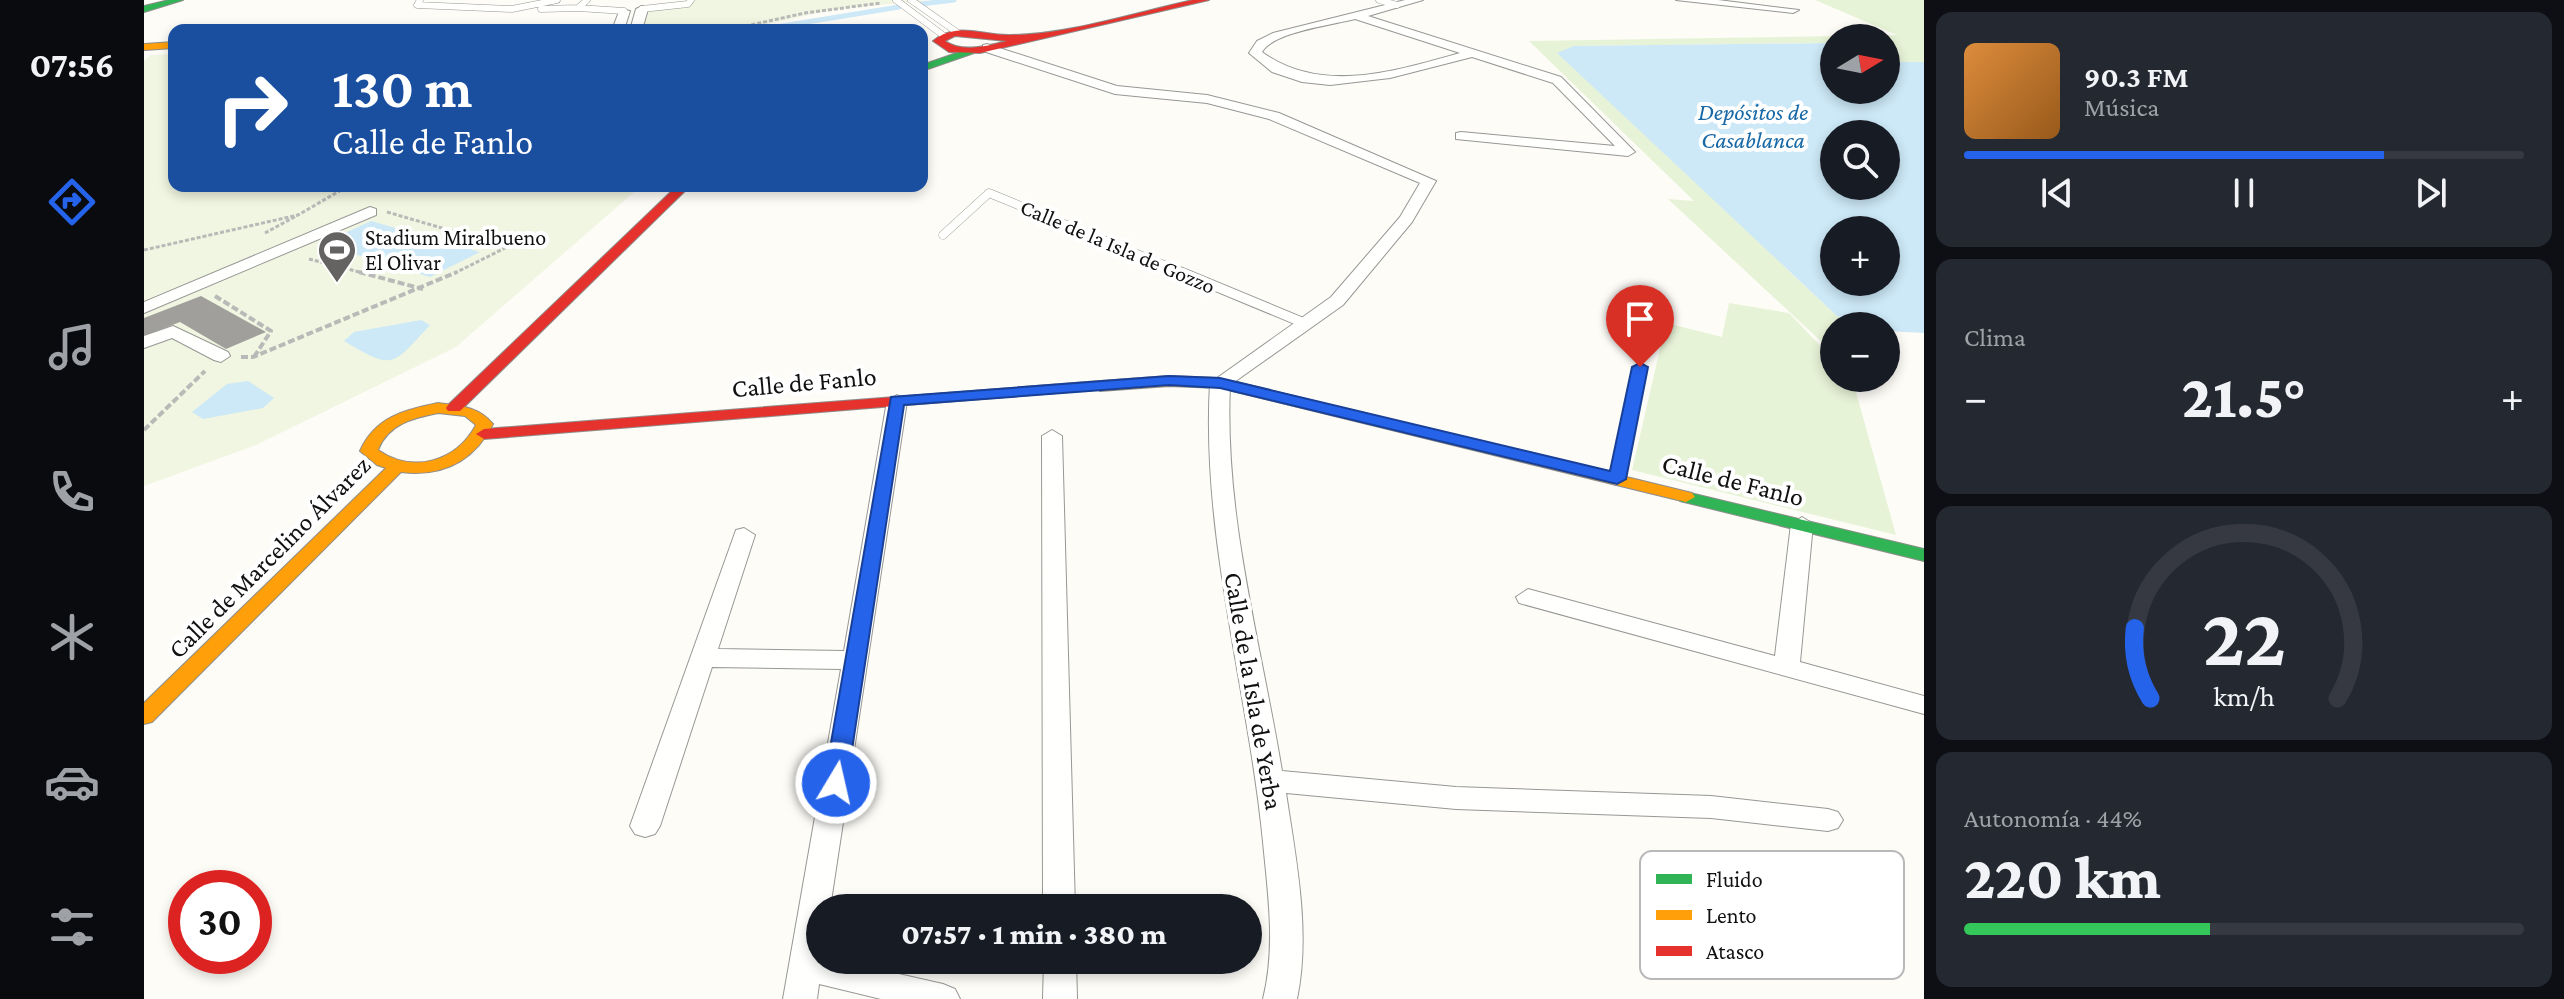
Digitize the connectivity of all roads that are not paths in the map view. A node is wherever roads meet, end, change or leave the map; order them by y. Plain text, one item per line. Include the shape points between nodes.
1 (154, 0) edge
2 (179, 0) edge
3 (420, 0) edge
4 (557, 0) edge
5 (587, 0) edge
6 (691, 0) edge
7 (911, 0) edge
8 (1205, 0) edge
9 (1379, 0) edge
10 (1418, 0) edge
11 (1681, 0) edge
12 (897, 1) edge
13 (144, 2) edge
14 (1397, 5) junction
15 (578, 8) junction
16 (144, 9) edge
17 (512, 9) junction
18 (642, 9) joint
19 (1793, 10) dead end
20 (624, 11) joint
21 (1357, 16) junction
22 (620, 24) edge
23 (638, 24) edge
24 (922, 24) edge
25 (928, 29) edge
26 (944, 44) edge
27 (168, 45) edge
28 (987, 46) junction
29 (144, 47) edge
30 (1472, 53) junction
31 (928, 61) edge
32 (1461, 136) dead end
33 (678, 192) edge
34 (370, 212) road end
35 (943, 235) dead end
36 (144, 308) edge
37 (1304, 323) junction
38 (144, 342) edge
39 (221, 356) road end
40 (1640, 367) dead end
41 (1220, 383) junction
42 (897, 401) junction
43 (454, 408) junction
44 (484, 434) junction
45 (1052, 436) dead end
46 (396, 468) junction
47 (1617, 479) junction
48 (1802, 524) junction
49 (744, 535) dead end
50 (1924, 555) edge
51 (1528, 597) dead end
52 (702, 658) junction
53 (856, 660) junction
54 (1787, 665) junction
55 (1924, 705) edge
56 (144, 716) edge
57 (1272, 781) junction
58 (1828, 820) dead end
59 (645, 826) dead end
60 (818, 894) edge
61 (1059, 894) edge
62 (806, 967) edge
63 (836, 974) edge
64 (1060, 974) edge
65 (800, 999) edge
66 (943, 999) edge
67 (1060, 999) edge
68 (1280, 999) edge

1 - 13 street
2 - 16 street
3 - 17 lane via 417,5
4 - 17 lane
5 - 15 lane
6 - 18 lane
7 - 26 lane
8 - 28 street
9 - 14 lane
10 - 14 street
11 - 19 street
12 - 24 lane
14 - 21 street
15 - 17 lane
15 - 20 lane
18 - 23 street
20 - 22 street
21 - 30 street
21 - 30 street via 1277,35 1255,53 1290,73 1347,80 1378,78
25 - 26 lane
26 - 28 street
26 - 28 street via 981,33
26 - 31 street
27 - 29 street
28 - 37 street via 1115,90 1207,99 1274,116 1429,181 1374,260 1337,301
30 - 32 street via 1557,80 1628,152
33 - 43 street
34 - 36 street
35 - 37 lane, Calle de la Isla de Gozzo via 989,193
37 - 41 street
38 - 39 street via 173,331
40 - 47 lane
41 - 42 street, Calle de Fanlo via 1169,381
41 - 47 street, Calle de Fanlo
41 - 57 street, Calle de la Isla de Yerba via 1216,443 1221,500
42 - 44 street, Calle de Fanlo
42 - 53 street
43 - 44 street via 479,417
43 - 46 street via 403,416 377,433 369,451 374,459
44 - 46 street via 452,459
45 - 61 street
46 - 56 street, Calle de Marcelino Álvarez
47 - 48 street, Calle de Fanlo
48 - 50 street, Calle de Fanlo
48 - 54 street
49 - 52 street
51 - 54 street
52 - 53 street
52 - 59 street
53 - 60 street
54 - 55 street
57 - 58 street via 1456,798 1711,807
57 - 68 street, Calle de la Isla de Yerba via 1285,917
62 - 65 street
63 - 66 street
64 - 67 street

